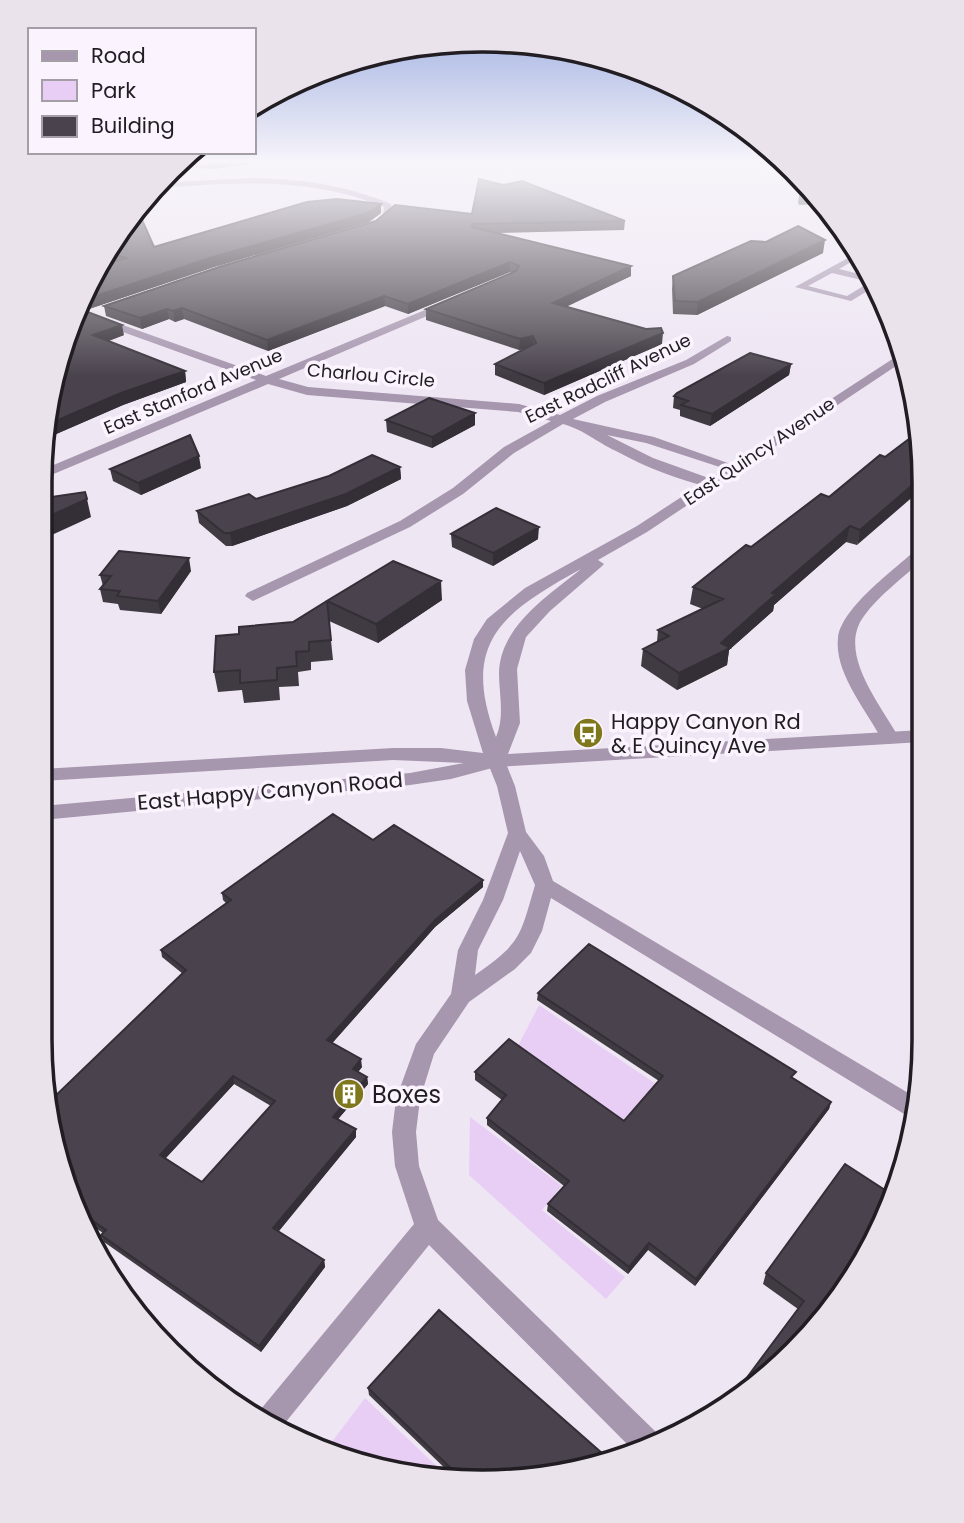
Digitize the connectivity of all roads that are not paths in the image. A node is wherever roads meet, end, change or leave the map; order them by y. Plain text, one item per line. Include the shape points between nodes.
1 (849, 260) edge
2 (831, 270) junction
3 (859, 277) edge
4 (865, 288) edge
5 (456, 300) edge
6 (100, 311) edge
7 (88, 312) edge
8 (87, 314) edge
9 (727, 339) dead end
10 (894, 362) edge
11 (264, 379) junction
12 (563, 419) junction
13 (588, 427) junction
14 (735, 468) junction
15 (52, 470) edge
16 (712, 484) junction
17 (620, 543) junction
18 (912, 561) edge
19 (253, 596) dead end
20 (912, 736) edge
21 (890, 737) junction
22 (496, 761) junction
23 (52, 774) edge
24 (52, 812) edge
25 (517, 833) junction
26 (545, 886) junction
27 (461, 996) junction
28 (907, 1104) edge
29 (428, 1227) junction
30 (272, 1416) edge
31 (644, 1439) edge

1 - 2 lane
2 - 3 lane
2 - 4 lane via 800,287 848,299
5 - 11 street, East Stanford Avenue
6 - 7 street
8 - 11 street, Charlou Circle
9 - 12 street, East Radcliff Avenue via 690,362
10 - 14 street, East Quincy Avenue
11 - 12 street, Charlou Circle via 332,395 479,403
11 - 15 street, East Stanford Avenue
12 - 13 street, Charlou Circle
12 - 19 street, East Radcliff Avenue via 509,450 434,508
13 - 14 street, Charlou Circle via 649,440
13 - 16 street, Charlou Circle via 627,453
14 - 16 street, East Quincy Avenue
16 - 17 street, East Quincy Avenue
17 - 22 street, East Quincy Avenue via 518,636 508,669 511,723
17 - 22 street, East Quincy Avenue via 544,584 503,614 482,637 475,660 477,703
18 - 21 street via 860,610 846,639 850,662
20 - 21 street, East Happy Canyon Road
21 - 22 street, East Happy Canyon Road
22 - 23 street, East Happy Canyon Road via 393,754
22 - 24 street, East Happy Canyon Road via 410,779
22 - 25 lane
25 - 26 lane via 534,856
25 - 27 lane via 493,900 468,950
26 - 27 lane via 524,947
26 - 28 lane
27 - 29 lane via 424,1051 408,1099 404,1132 407,1166
29 - 30 lane
29 - 31 lane

